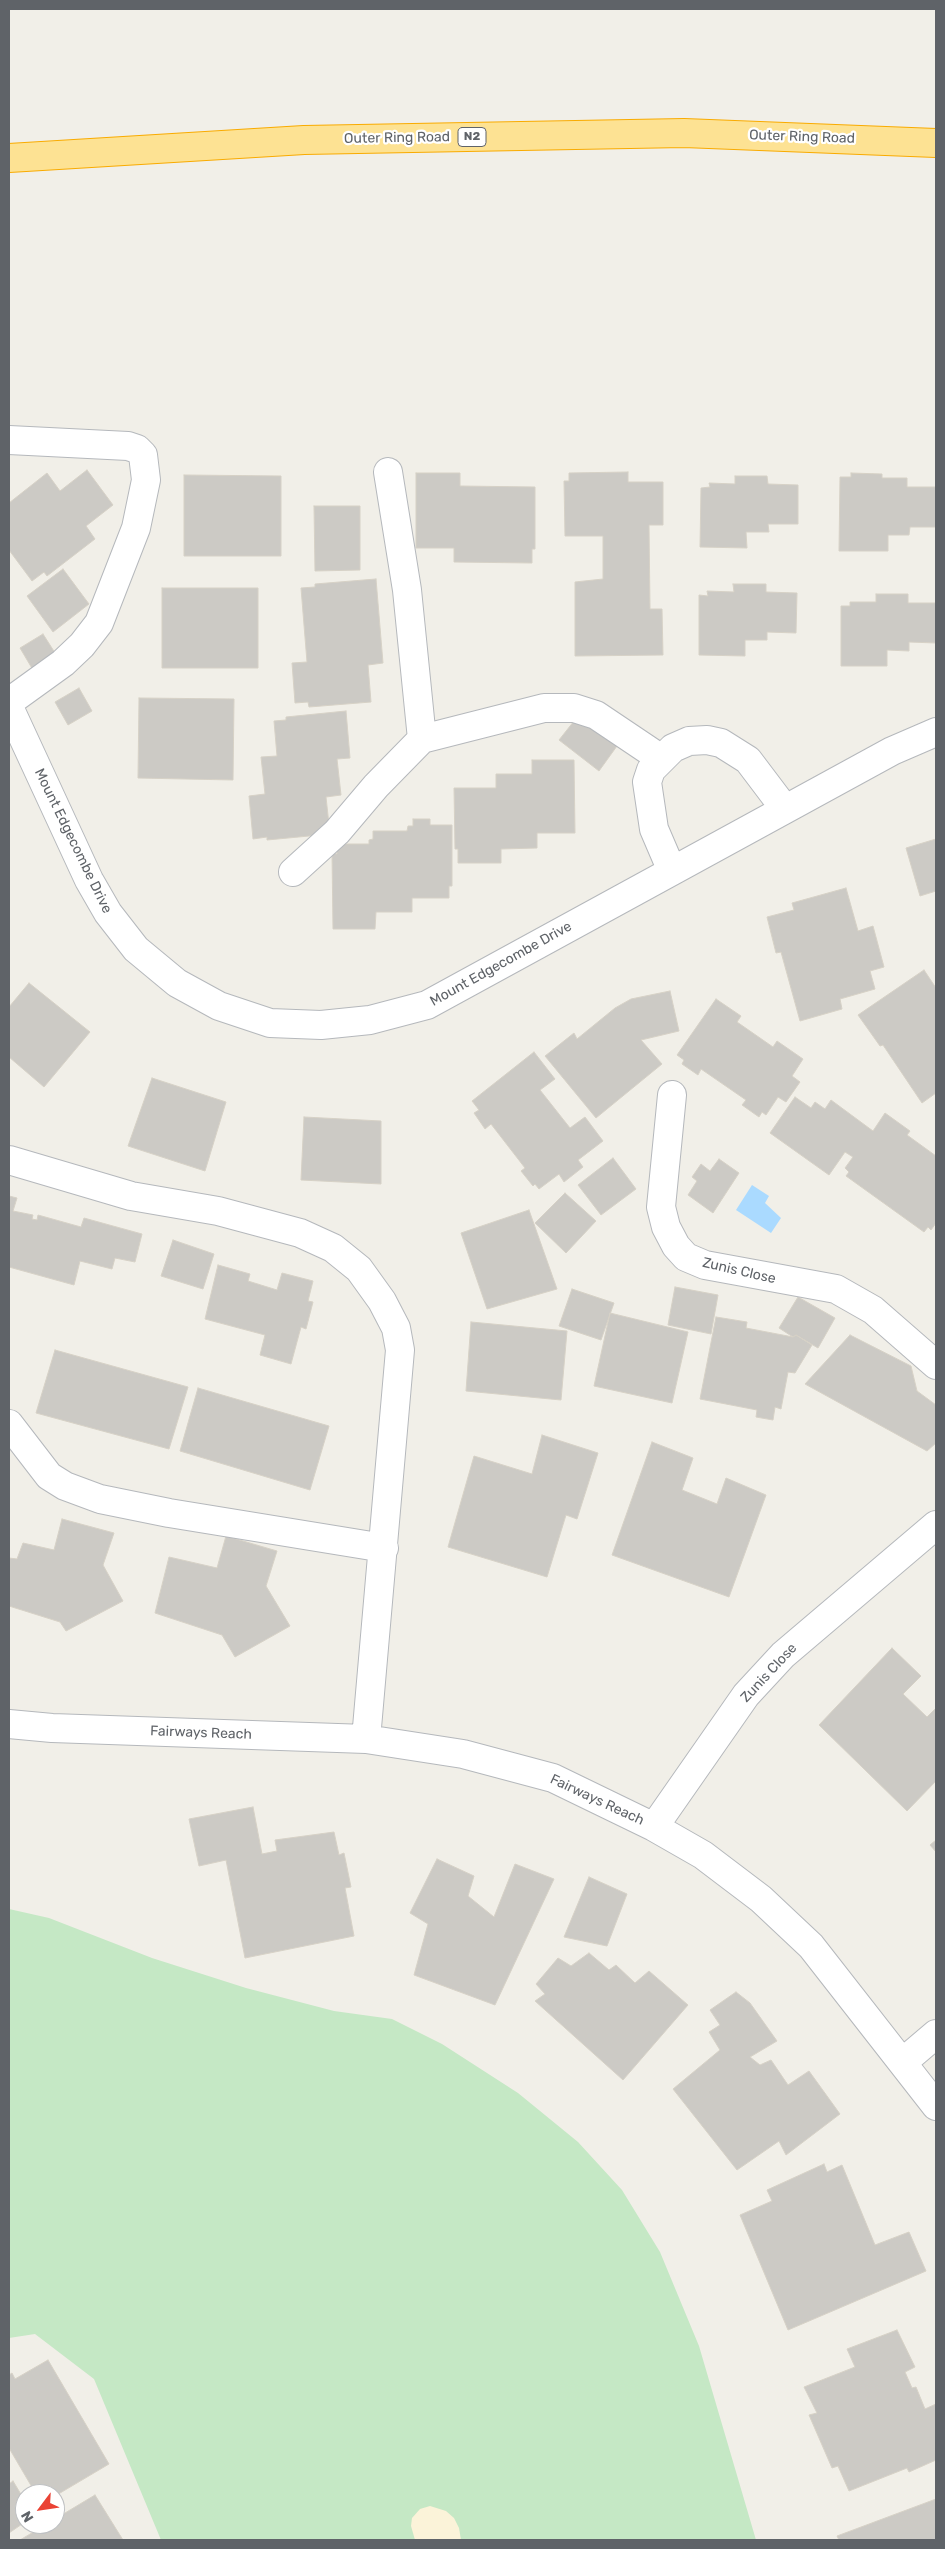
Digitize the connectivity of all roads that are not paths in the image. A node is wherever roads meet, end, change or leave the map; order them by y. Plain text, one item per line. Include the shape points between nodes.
1 (936, 143) edge
2 (9, 158) edge
3 (9, 440) edge
4 (388, 472) dead end
5 (9, 702) edge
6 (9, 707) edge
7 (936, 732) edge
8 (422, 739) junction
9 (660, 758) junction
10 (785, 809) junction
11 (672, 871) junction
12 (293, 872) dead end
13 (672, 1095) dead end
14 (9, 1160) edge
15 (936, 1364) edge
16 (9, 1424) edge
17 (936, 1525) edge
18 (384, 1548) junction
19 (9, 1724) edge
20 (52, 1728) junction
21 (366, 1740) junction
22 (9, 1742) edge
23 (654, 1826) junction
24 (936, 2034) edge
25 (903, 2062) junction
26 (936, 2106) edge

1 - 2 highway, Outer Ring Road / N2 via 674,134 304,140
3 - 5 street via 128,446 143,455 146,480 136,528 99,623 63,663
4 - 8 street via 407,590
6 - 11 street, Mount Edgecombe Drive via 89,880 108,913 136,949 177,983 218,1006 270,1022 321,1025 370,1020 427,1005
7 - 10 street, Mount Edgecombe Drive via 892,751
8 - 9 street via 544,708 574,708 596,715
8 - 12 street via 337,832
9 - 10 street via 672,748 689,741 721,743 748,760
9 - 11 street via 647,782 648,798 654,829
10 - 11 street, Mount Edgecombe Drive
13 - 15 street, Zunis Close via 660,1207 666,1227 686,1257 705,1265 836,1289 873,1310
14 - 18 street via 131,1196 218,1211 300,1233 333,1248 359,1269 396,1328 400,1350
16 - 18 street via 49,1476 65,1486 100,1499 169,1514
17 - 23 street, Zunis Close via 783,1655 746,1695
18 - 21 street
19 - 20 street, Fairways Reach
20 - 21 street, Fairways Reach
20 - 22 street, Fairways Reach
21 - 23 street, Fairways Reach via 463,1754 553,1778
23 - 25 street, Fairways Reach via 703,1855 761,1899 804,1939
24 - 25 street
25 - 26 street, Fairways Reach

